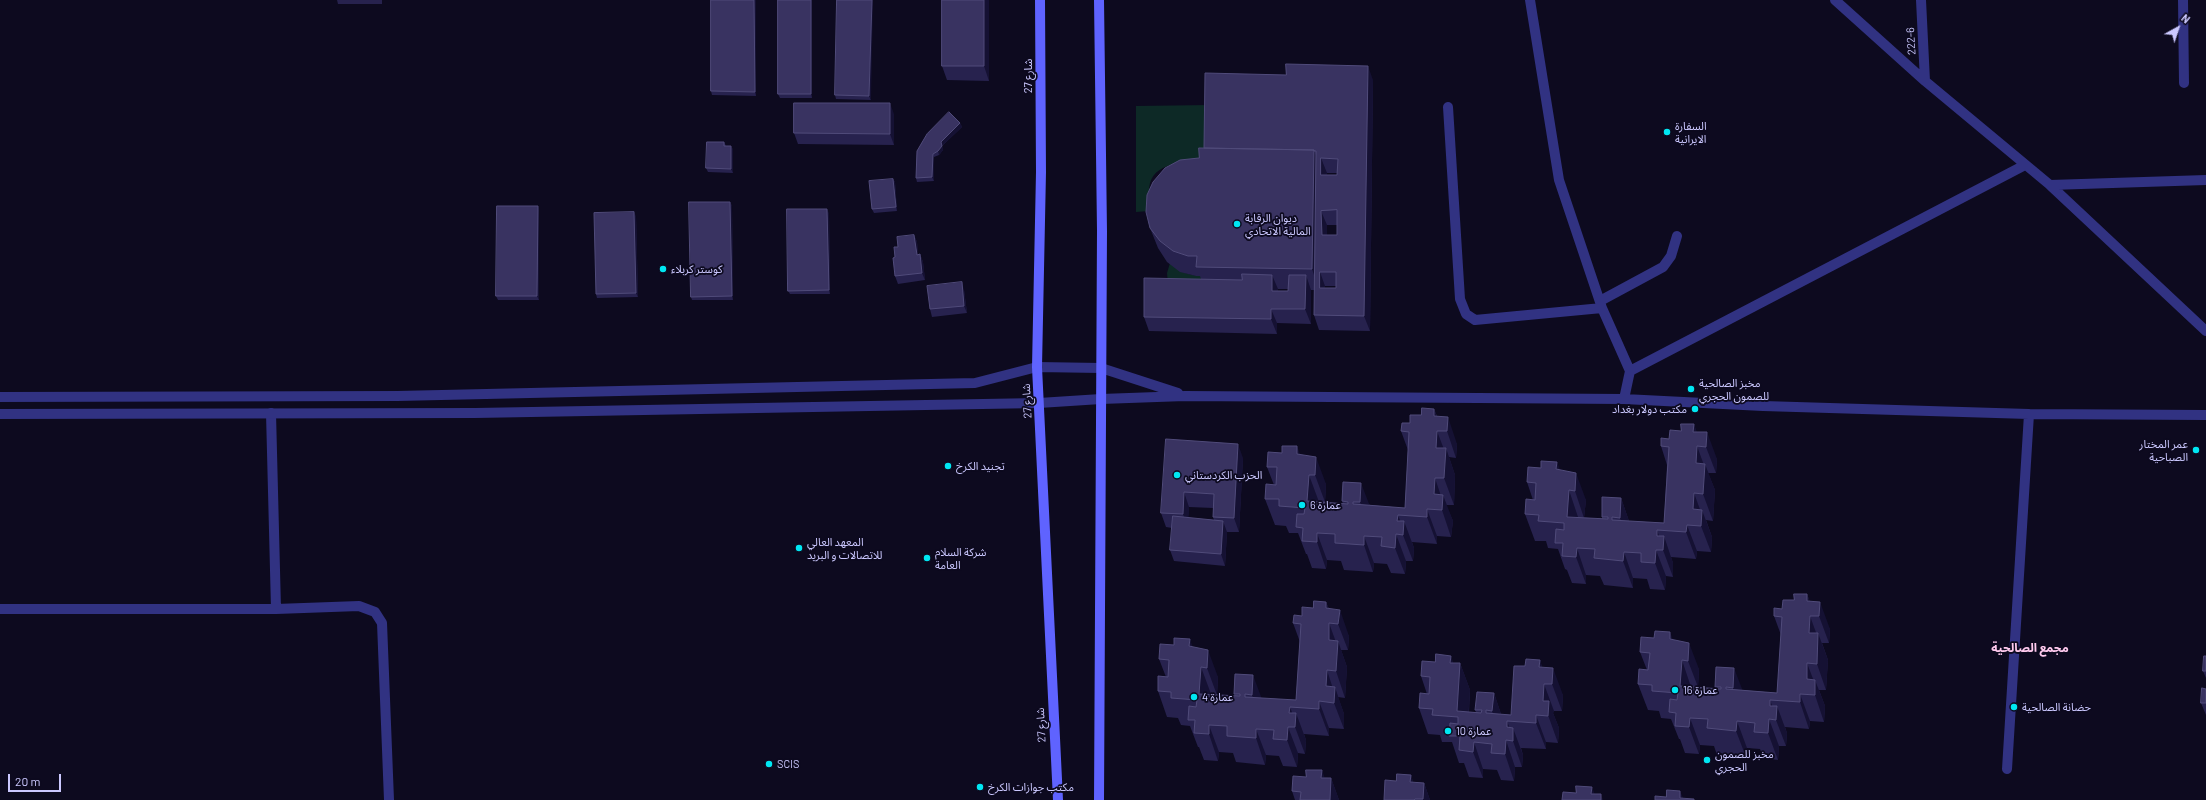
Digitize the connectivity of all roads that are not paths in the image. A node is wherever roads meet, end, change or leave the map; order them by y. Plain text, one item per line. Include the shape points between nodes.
1 (1040, 0) edge
2 (1099, 0) edge
3 (1530, 0) edge
4 (1835, 0) edge
5 (1921, 0) edge
6 (2183, 0) edge
7 (1925, 81) junction
8 (2184, 83) dead end
9 (1448, 107) dead end
10 (2025, 165) junction
11 (2206, 180) edge
12 (2050, 185) junction
13 (1677, 236) dead end
14 (1601, 305) junction
15 (2206, 331) edge
16 (1037, 367) junction
17 (1100, 368) junction
18 (1630, 371) junction
19 (1185, 396) junction
20 (0, 397) edge
21 (1101, 399) junction
22 (1624, 399) junction
23 (1039, 403) junction
24 (271, 413) junction
25 (0, 414) edge
26 (2029, 414) junction
27 (2206, 415) edge
28 (276, 608) junction
29 (0, 610) edge
30 (2007, 769) dead end
31 (389, 800) edge
32 (1058, 800) edge
33 (1099, 800) edge

1 - 16 main road, شارع 27 via 1041,172
2 - 17 main road via 1102,232
3 - 14 street via 1559,180
4 - 7 street
5 - 7 street, 222-6
6 - 8 street
7 - 10 street
9 - 14 street via 1460,299 1466,314 1475,320
10 - 12 street
10 - 18 street
11 - 12 street
12 - 15 street
13 - 14 street via 1671,256 1663,267
14 - 18 street
16 - 17 street
16 - 20 street via 975,384 397,396
16 - 23 main road, شارع 27
17 - 19 street
17 - 21 main road
18 - 22 street
19 - 21 street
19 - 22 street
21 - 23 street
21 - 33 main road
22 - 26 street
23 - 24 street via 475,413
23 - 32 main road, شارع 27
24 - 25 street
24 - 28 street
26 - 27 street
26 - 30 street
28 - 29 street
28 - 31 street via 359,606 375,612 382,623

